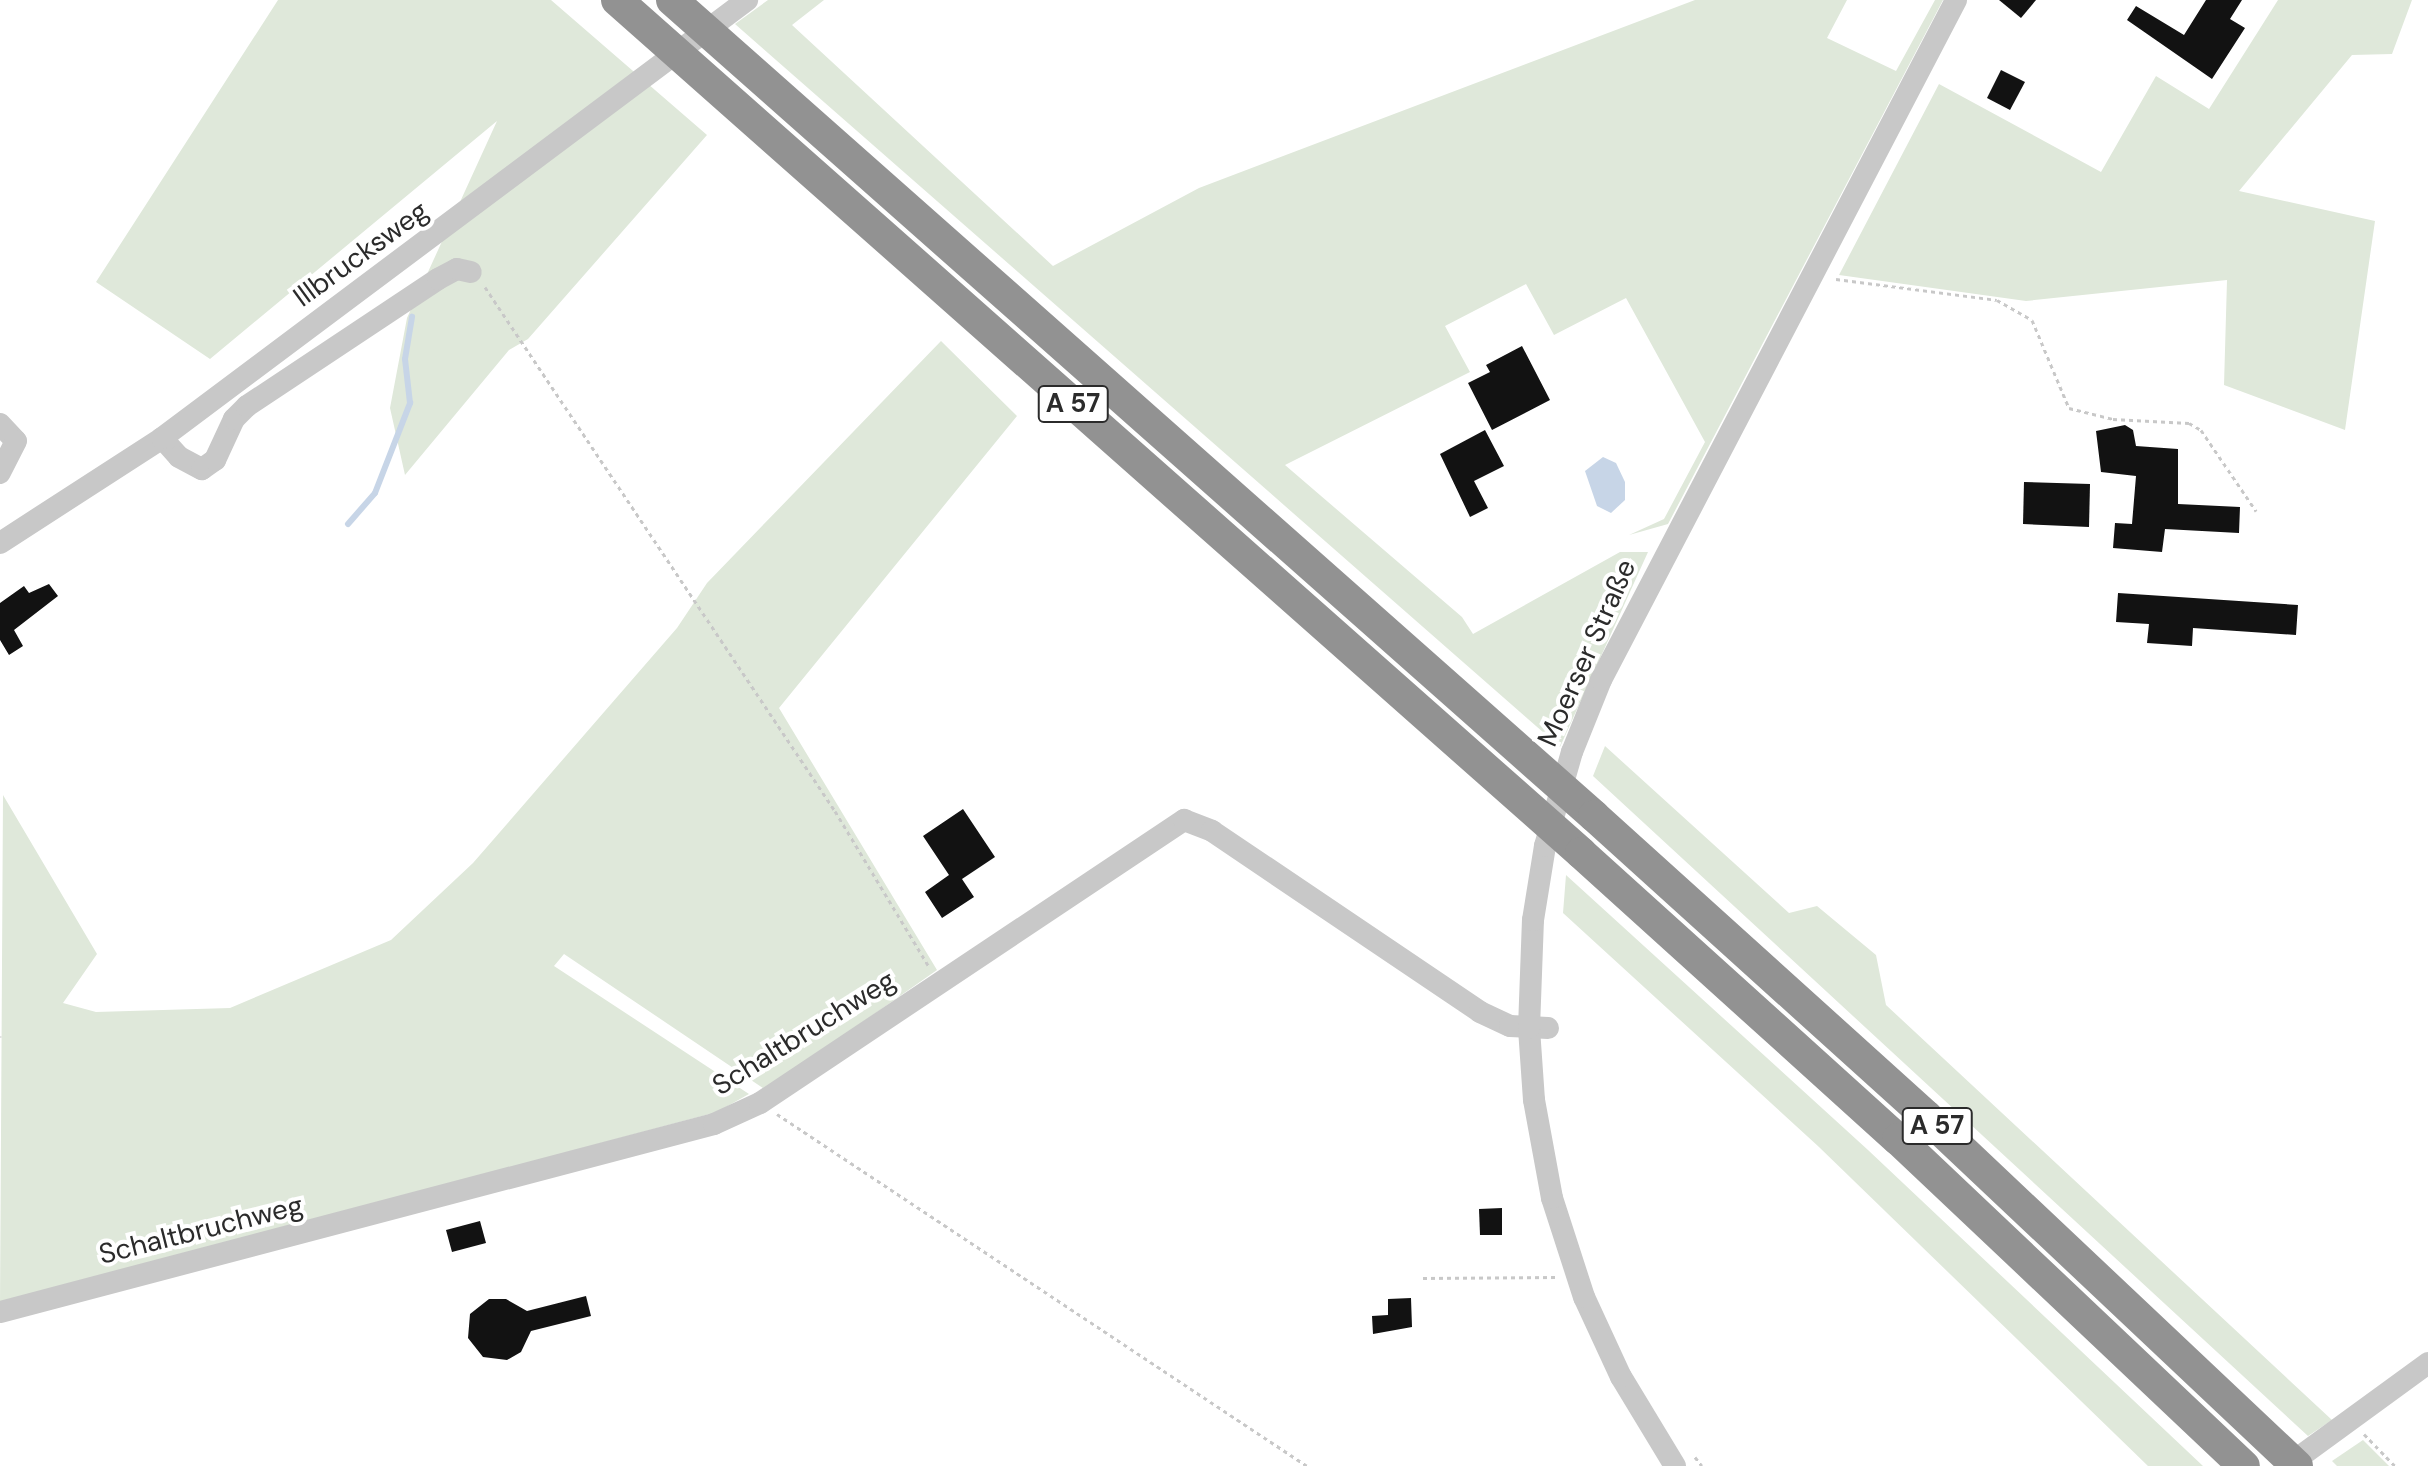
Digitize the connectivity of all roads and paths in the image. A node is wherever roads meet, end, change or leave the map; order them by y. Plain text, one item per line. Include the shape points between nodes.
1 (617, 0) edge
2 (672, 0) edge
3 (747, 0) edge
4 (1956, 0) edge
5 (676, 53) junction
6 (471, 272) joint
7 (1812, 275) junction
8 (0, 424) edge
9 (162, 438) junction
10 (0, 473) edge
11 (2256, 511) dead end
12 (1, 541) edge
13 (941, 983) junction
14 (1539, 1028) junction
15 (760, 1103) junction
16 (1577, 1276) junction
17 (1423, 1278) dead end
18 (0, 1312) edge
19 (2428, 1363) edge
20 (2350, 1420) junction
21 (1687, 1446) dead end
22 (2280, 1455) edge
23 (2243, 1465) edge
24 (1307, 1466) edge
25 (1675, 1466) edge
26 (1702, 1466) edge
27 (2297, 1466) edge
28 (2395, 1466) edge

1 - 5 highway, A 57
2 - 22 highway, A 57 via 1926,1116
3 - 5 street, Illbrucksweg
4 - 7 street, Moerser Straße
5 - 9 street, Illbrucksweg
5 - 23 highway, A 57 via 1581,853 1898,1139
6 - 9 street via 457,269 438,279 247,406 234,419 215,460 202,469 179,457
6 - 13 path via 835,811 909,940
7 - 11 path via 1997,300 2032,320 2069,408 2113,419 2189,423 2201,430
7 - 14 street, Moerser Straße via 1601,680 1572,752 1545,846 1536,905
8 - 10 street via 16,441
9 - 12 street, Illbrucksweg
13 - 14 street, Schaltbruchweg via 1170,825 1197,821 1480,1012 1510,1026
13 - 15 street, Schaltbruchweg
14 - 16 street, Moerser Straße via 1534,1100 1552,1198
15 - 18 street, Schaltbruchweg via 714,1124
15 - 24 path
16 - 17 path
16 - 25 street, Moerser Straße via 1621,1377
19 - 20 street
20 - 22 street
20 - 28 path
21 - 26 path
22 - 27 highway, A 57

